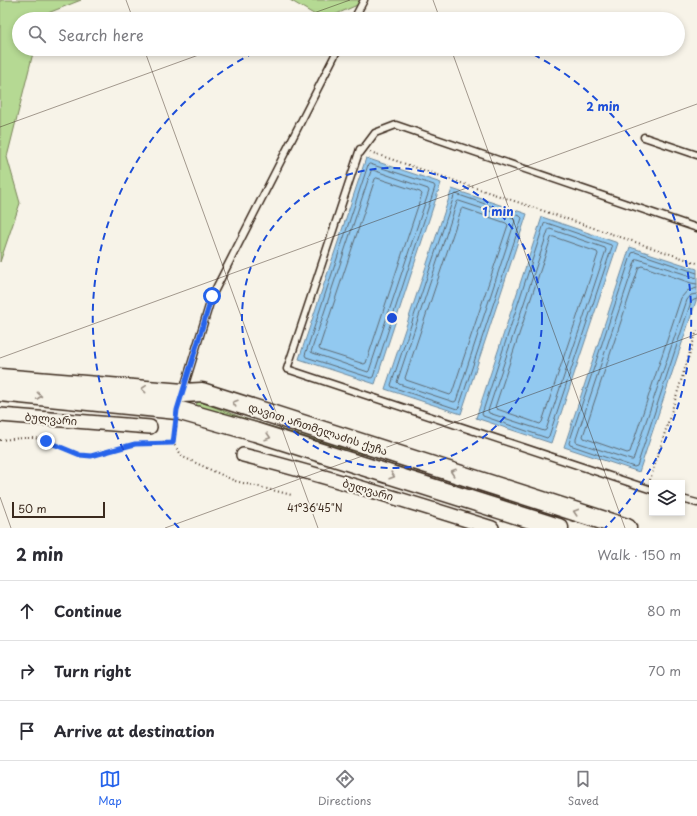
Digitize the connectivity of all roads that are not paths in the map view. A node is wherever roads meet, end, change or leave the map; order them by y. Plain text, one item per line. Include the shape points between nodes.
1 (364, 0) edge
2 (358, 12) edge
3 (334, 56) edge
4 (644, 137) dead end
5 (697, 155) edge
6 (697, 228) edge
7 (0, 378) edge
8 (0, 392) edge
9 (180, 401) junction
10 (0, 415) edge
11 (150, 427) dead end
12 (243, 455) dead end
13 (649, 489) edge
14 (685, 500) edge
15 (697, 503) edge
16 (492, 528) edge
17 (559, 528) edge
18 (627, 528) edge

1 - 2 lane
3 - 9 lane via 212,296
4 - 5 lane
6 - 13 lane via 396,125 375,133 360,153 360,149 288,369
9 -> 7 street, დავით ართმელაძის ქუჩა
8 -> 9 street, დავით ართმელაძის ქუჩა
9 -> 17 street, დავით ართმელაძის ქუჩა via 256,432
18 -> 9 street, დავით ართმელაძის ქუჩა via 202,392
10 - 11 street, ბულვარი
12 - 16 street, ბულვარი
14 - 15 lane

